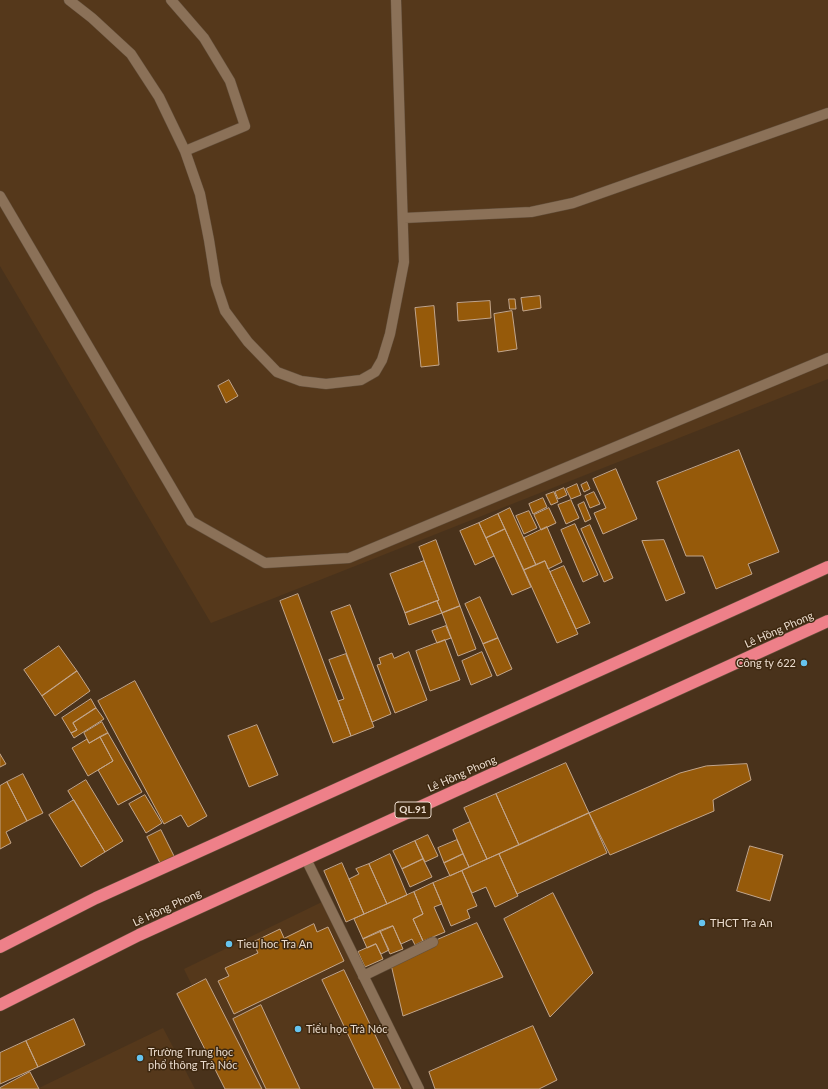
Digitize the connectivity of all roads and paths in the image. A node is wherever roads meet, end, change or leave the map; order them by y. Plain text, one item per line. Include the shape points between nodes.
1 (69, 0) edge
2 (171, 0) edge
3 (396, 0) edge
4 (828, 113) edge
5 (185, 151) junction
6 (0, 196) edge
7 (404, 218) junction
8 (828, 358) edge
9 (828, 567) edge
10 (828, 621) edge
11 (306, 859) junction
12 (433, 942) dead end
13 (0, 947) edge
14 (363, 976) junction
15 (0, 1005) edge
16 (419, 1089) edge

1 - 5 street via 131,54 159,97
2 - 5 street via 204,38 230,81 245,126
3 - 7 street
4 - 7 street via 573,203 531,212
5 - 7 street via 200,194 216,284 225,311 248,342 277,372 301,381 326,384 361,380 375,372 382,360 390,334 404,262
6 - 8 street via 191,521 265,563 349,558
9 - 13 highway via 96,898
10 - 11 highway, Lê Hồng Phong / QL.91
11 - 14 street
11 - 15 highway, Lê Hồng Phong / QL.91 via 140,935
12 - 14 street
14 - 16 street

